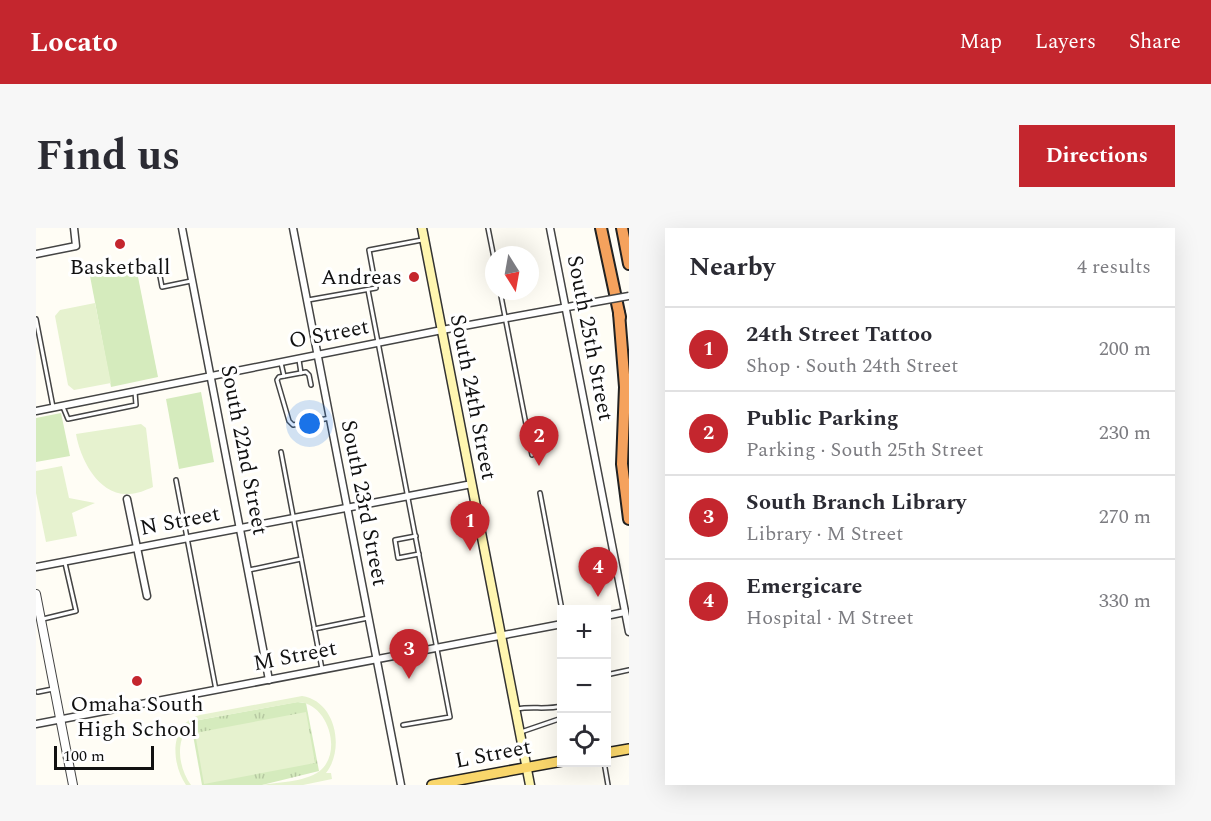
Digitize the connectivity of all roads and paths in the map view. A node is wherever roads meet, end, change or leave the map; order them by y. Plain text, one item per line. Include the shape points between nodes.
1 (74, 228) edge
2 (182, 228) edge
3 (293, 228) edge
4 (422, 228) edge
5 (488, 228) edge
6 (550, 228) edge
7 (602, 228) edge
8 (622, 228) edge
9 (424, 240) junction
10 (492, 246) edge
11 (36, 254) edge
12 (629, 264) edge
13 (159, 271) dead end
14 (192, 281) junction
15 (368, 290) junction
16 (629, 296) edge
17 (307, 300) junction
18 (503, 300) edge
19 (566, 307) junction
20 (619, 313) junction
21 (506, 318) junction
22 (36, 319) edge
23 (442, 330) junction
24 (378, 342) junction
25 (317, 355) junction
26 (298, 358) junction
27 (629, 358) edge
28 (281, 362) junction
29 (301, 373) junction
30 (211, 376) junction
31 (284, 376) junction
32 (311, 385) dead end
33 (135, 391) junction
34 (63, 405) junction
35 (53, 407) junction
36 (36, 411) edge
37 (330, 418) junction
38 (281, 452) dead end
39 (532, 455) dead end
40 (176, 480) dead end
41 (472, 484) junction
42 (540, 493) dead end
43 (408, 496) junction
44 (127, 499) dead end
45 (347, 507) junction
46 (293, 518) junction
47 (629, 519) edge
48 (241, 528) junction
49 (416, 536) junction
50 (188, 538) junction
51 (137, 548) junction
52 (419, 554) junction
53 (301, 559) junction
54 (64, 561) junction
55 (36, 567) edge
56 (249, 570) junction
57 (36, 594) edge
58 (147, 596) dead end
59 (561, 605) edge
60 (625, 612) junction
61 (611, 615) edge
62 (368, 618) junction
63 (41, 619) junction
64 (557, 625) edge
65 (315, 629) junction
66 (629, 632) edge
67 (501, 636) junction
68 (437, 648) junction
69 (376, 659) junction
70 (322, 669) junction
71 (629, 670) edge
72 (611, 674) edge
73 (269, 680) junction
74 (54, 688) junction
75 (216, 690) junction
76 (38, 692) dead end
77 (557, 707) edge
78 (515, 710) junction
79 (557, 719) edge
80 (60, 720) junction
81 (36, 724) edge
82 (402, 725) dead end
83 (519, 732) junction
84 (629, 749) edge
85 (611, 752) edge
86 (557, 762) edge
87 (526, 767) junction
88 (605, 767) edge
89 (463, 782) edge
90 (73, 785) edge
91 (401, 785) edge
92 (432, 785) edge
93 (530, 785) edge
94 (608, 785) edge

1 - 11 street via 76,246
2 - 14 street, South 22nd Street
3 - 17 street, South 23rd Street
4 - 9 main road, South 24th Street
5 - 10 lane
6 - 19 street, South 25th Street
7 - 20 highway
8 - 12 highway
9 - 15 lane via 369,250 376,288
9 - 23 main road, South 24th Street
13 - 14 lane via 162,286
14 - 30 street, South 22nd Street
15 - 17 lane
15 - 24 lane
16 - 19 street, O Street, bridge
17 - 25 street, South 23rd Street
18 - 21 lane
19 - 21 street, O Street
19 - 60 street, South 25th Street
20 - 27 highway
20 - 47 highway via 625,387 621,464
21 - 23 street, O Street
21 - 39 lane
22 - 35 lane
23 - 24 street, O Street
23 - 41 main road, South 24th Street
24 - 25 street, O Street
24 - 43 lane
25 - 26 street, O Street
25 - 37 street, South 23rd Street
26 - 28 street, O Street
26 - 29 lane
28 - 30 street, O Street
28 - 31 lane
29 - 31 lane
29 - 32 lane via 309,375
30 - 33 street, O Street
30 - 48 street, South 22nd Street
31 - 37 lane via 277,380 289,421 293,424
33 - 34 street, O Street
33 - 34 lane via 136,405 68,418
34 - 35 street, O Street
35 - 36 street, O Street
37 - 45 street, South 23rd Street
38 - 46 lane
40 - 50 lane
41 - 43 street, N Street
41 - 67 main road, South 24th Street
42 - 59 lane
43 - 45 street, N Street
43 - 49 lane
44 - 51 street
45 - 46 street, N Street
45 - 62 street, South 23rd Street
46 - 48 street, N Street
46 - 53 lane
48 - 50 street, N Street
48 - 56 street, South 22nd Street
49 - 52 lane
49 - 52 lane via 395,540 398,558
50 - 51 street, N Street
50 - 75 lane
51 - 54 street, N Street
51 - 58 street
52 - 68 lane
53 - 56 lane
53 - 65 lane
54 - 55 street, N Street
54 - 63 lane via 76,611
56 - 73 street, South 22nd Street
57 - 63 street
60 - 61 street
60 - 66 street, South 25th Street
62 - 65 lane
62 - 69 street, South 23rd Street
63 - 74 street
64 - 67 street, M Street
65 - 70 lane
67 - 68 street, M Street
67 - 78 main road, South 24th Street
68 - 69 street, M Street
68 - 82 lane via 450,717
69 - 70 street, M Street
69 - 91 street, South 23rd Street
70 - 73 street, M Street
71 - 72 lane
73 - 75 street, M Street
74 - 76 lane
74 - 80 street
75 - 80 street, M Street
77 - 78 lane
78 - 83 main road, South 24th Street
79 - 83 lane
80 - 81 street, M Street
80 - 90 street
83 - 87 main road, South 24th Street
84 - 85 main road
86 - 87 main road, L Street
87 - 89 main road, L Street
87 - 93 main road, South 24th Street
88 - 94 lane
89 - 92 main road, L Street

